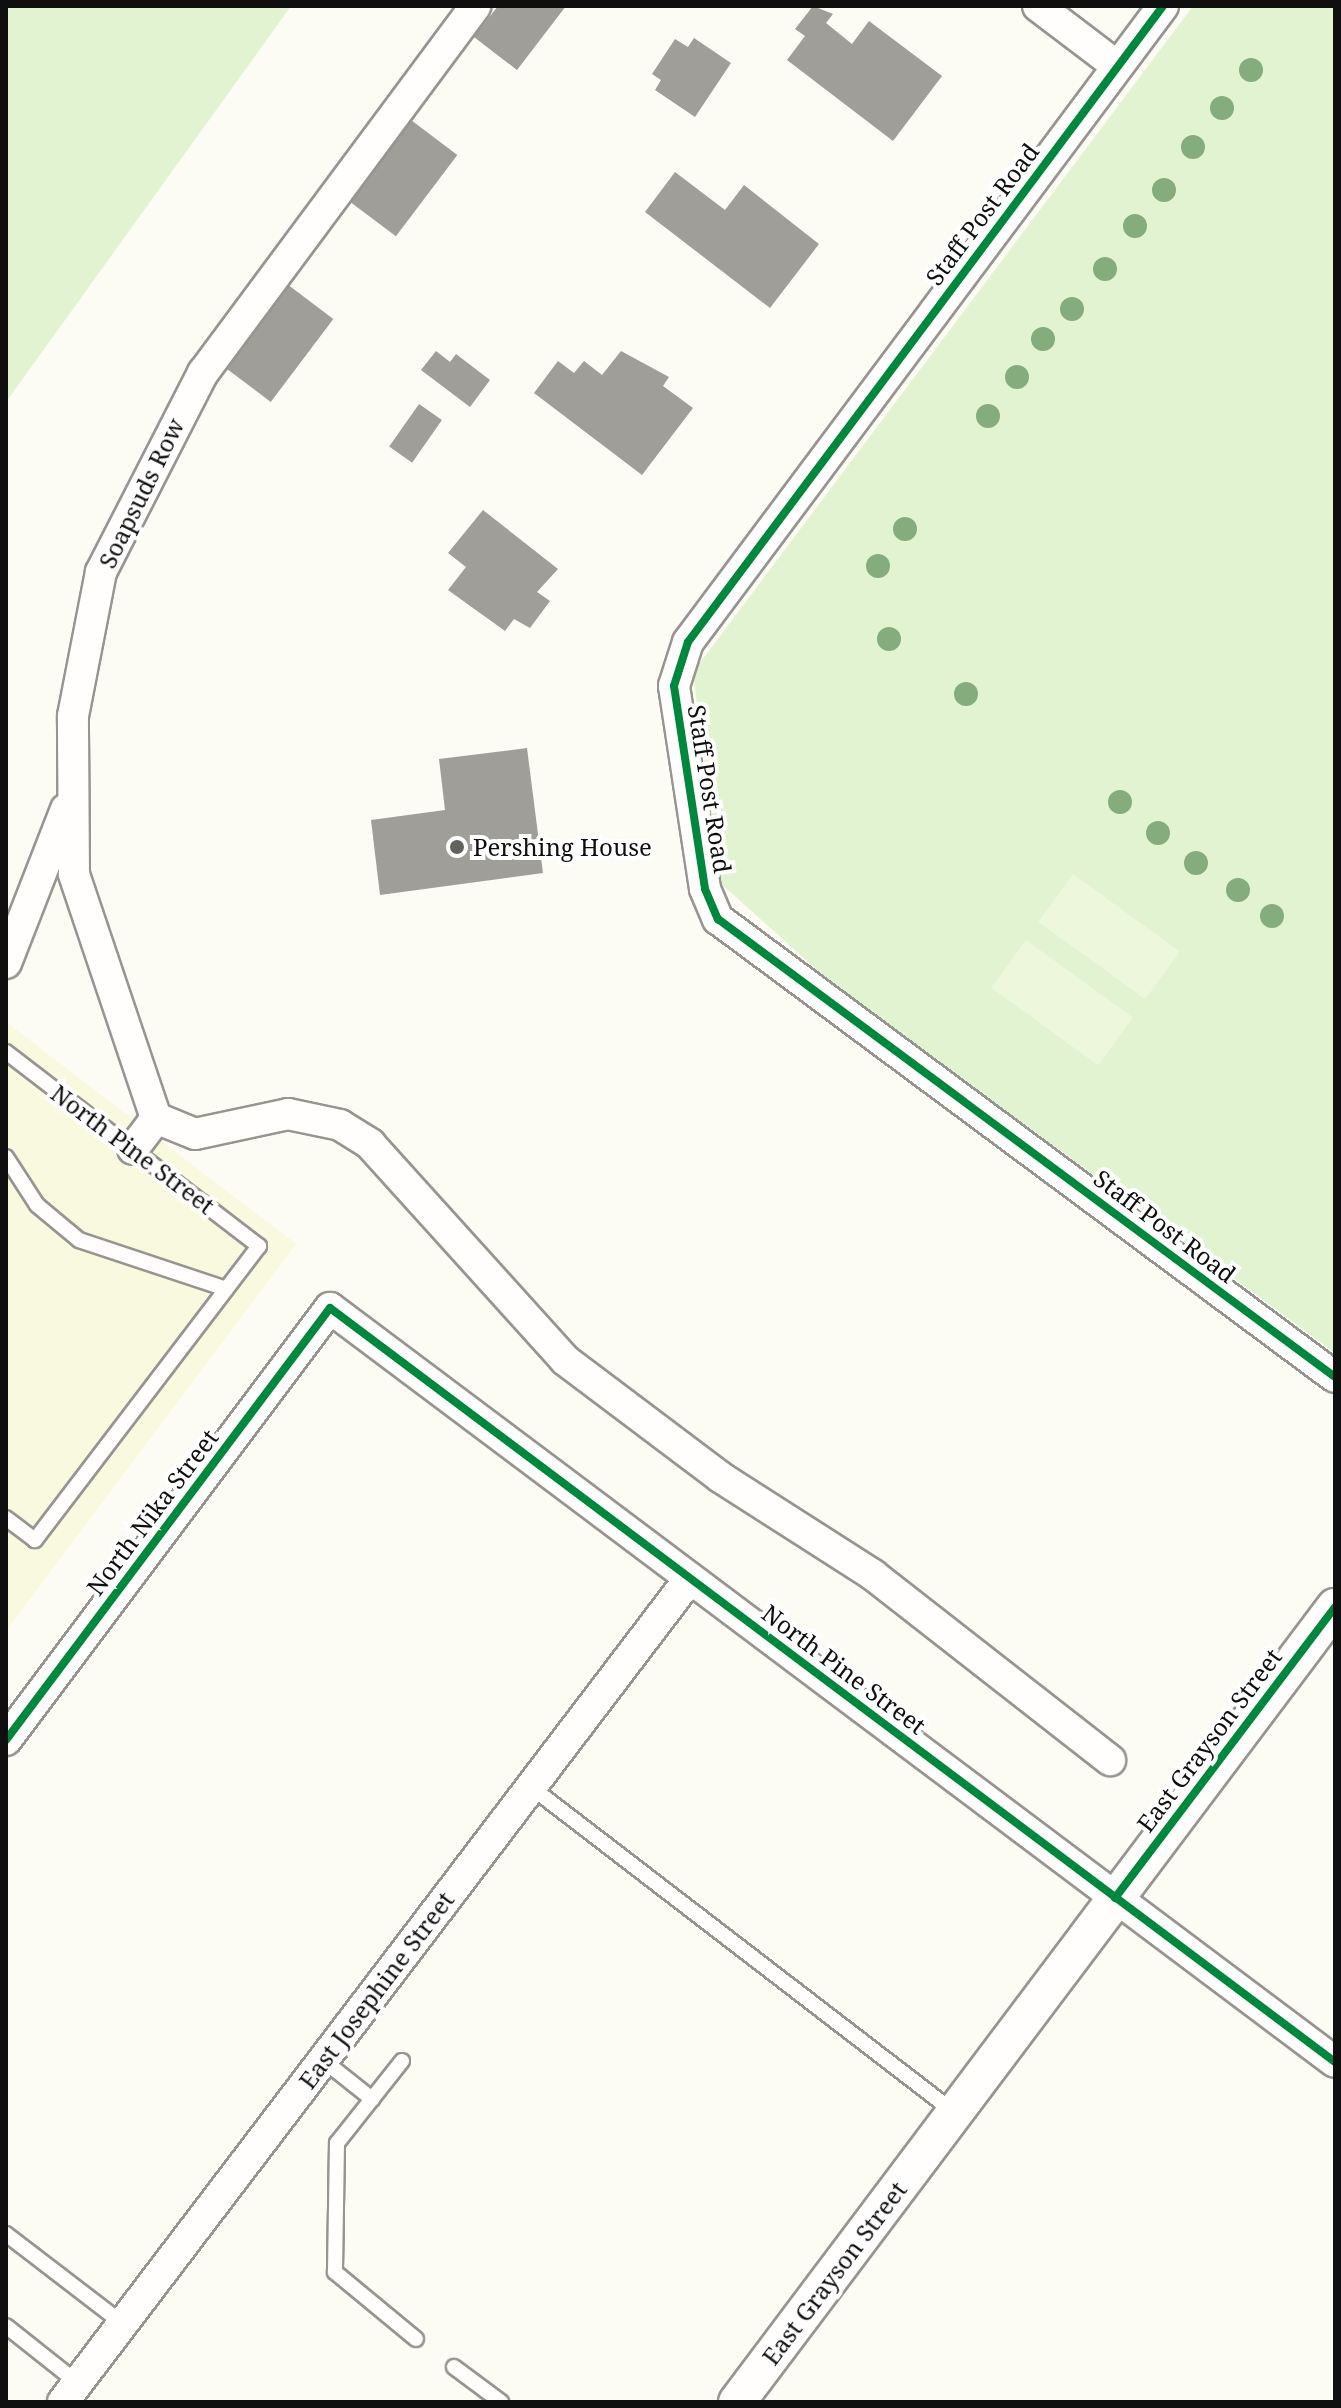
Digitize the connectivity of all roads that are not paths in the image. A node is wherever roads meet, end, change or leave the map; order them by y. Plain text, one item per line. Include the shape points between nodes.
1 (476, 6) edge
2 (1163, 6) edge
3 (1053, 12) edge
4 (1117, 66) junction
5 (71, 796) junction
6 (6, 963) edge
7 (6, 1052) edge
8 (156, 1118) junction
9 (133, 1149) junction
10 (6, 1157) edge
11 (226, 1289) junction
12 (330, 1308) joint
13 (1335, 1377) edge
14 (6, 1518) edge
15 (690, 1578) junction
16 (1335, 1607) edge
17 (6, 1740) edge
18 (1110, 1760) dead end
19 (531, 1787) junction
20 (1115, 1898) junction
21 (323, 2060) junction
22 (402, 2061) dead end
23 (1335, 2062) edge
24 (372, 2099) junction
25 (955, 2112) junction
26 (6, 2234) edge
27 (122, 2323) junction
28 (6, 2326) edge
29 (416, 2339) dead end
30 (454, 2367) dead end
31 (70, 2392) edge
32 (501, 2402) edge
33 (737, 2402) edge

1 - 5 street, Soapsuds Row via 203,373 137,491 101,572 84,643
2 - 4 street, Staff Post Road
3 - 4 street
4 - 13 street, Staff Post Road via 688,642 674,686 705,889 718,919
5 - 6 street
5 - 8 street, Soapsuds Row via 74,874
7 - 9 lane, North Pine Street
8 - 9 street
8 - 18 street via 195,1134 288,1114 340,1125 370,1144 565,1360 720,1477 873,1575
9 - 11 lane, North Pine Street via 259,1246
10 - 11 lane via 37,1205 79,1240
11 - 14 lane via 35,1540
12 - 15 street, North Pine Street
12 - 17 street, North Nika Street
15 - 19 street, East Josephine Street
15 - 20 street, North Pine Street
16 - 20 street, East Grayson Street
19 - 21 street, East Josephine Street
19 - 25 lane
20 - 23 street, North Pine Street
20 - 25 street, East Grayson Street
21 - 24 lane
21 - 27 street, East Josephine Street
22 - 24 lane
24 - 29 lane via 337,2143 335,2272
25 - 33 street, East Grayson Street
26 - 27 lane
27 - 31 street, East Josephine Street
28 - 31 lane
30 - 32 lane

